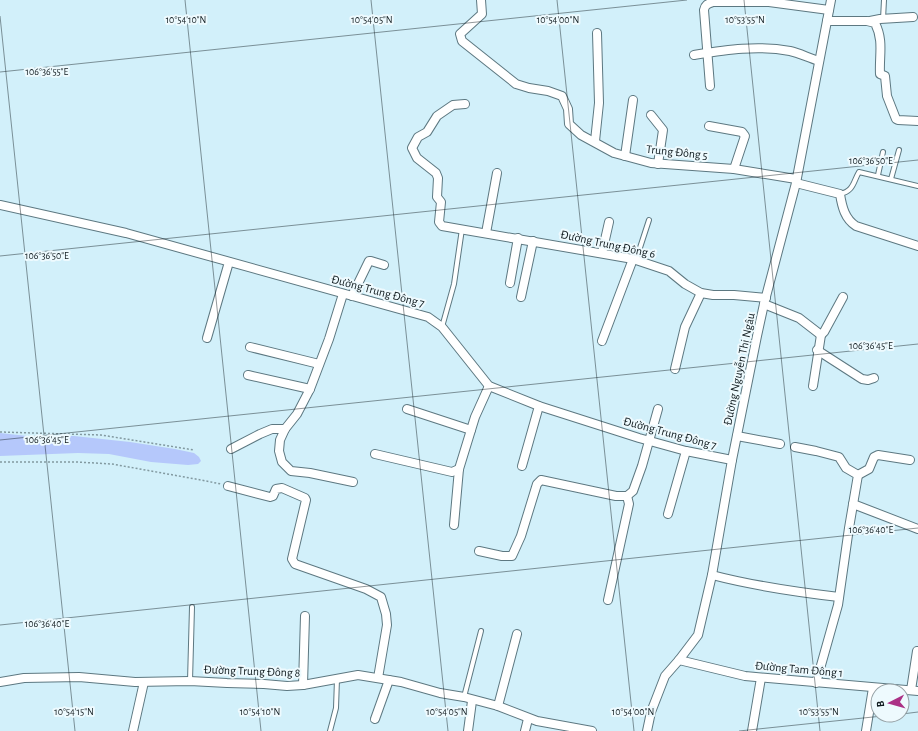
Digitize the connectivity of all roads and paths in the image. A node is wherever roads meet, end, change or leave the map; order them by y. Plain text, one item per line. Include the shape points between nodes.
1 (481, 0) edge
2 (831, 0) edge
3 (884, 0) edge
4 (829, 10) junction
5 (913, 18) dead end
6 (883, 19) junction
7 (827, 21) junction
8 (867, 21) junction
9 (597, 33) dead end
10 (708, 52) junction
11 (694, 55) dead end
12 (819, 61) junction
13 (710, 86) dead end
14 (633, 100) dead end
15 (465, 104) dead end
16 (651, 115) dead end
17 (918, 121) edge
18 (709, 126) dead end
19 (595, 141) junction
20 (899, 150) dead end
21 (883, 152) dead end
22 (625, 156) junction
23 (658, 164) junction
24 (734, 169) junction
25 (498, 173) dead end
26 (878, 175) junction
27 (892, 179) junction
28 (796, 181) junction
29 (918, 186) edge
30 (840, 194) junction
31 (0, 205) edge
32 (649, 220) dead end
33 (609, 222) dead end
34 (462, 229) junction
35 (486, 233) junction
36 (518, 238) junction
37 (533, 241) junction
38 (918, 246) edge
39 (602, 253) junction
40 (634, 260) junction
41 (229, 262) junction
42 (384, 265) dead end
43 (510, 283) dead end
44 (701, 293) junction
45 (347, 295) junction
46 (521, 297) dead end
47 (843, 297) dead end
48 (765, 301) junction
49 (442, 327) junction
50 (821, 335) junction
51 (207, 338) dead end
52 (602, 341) dead end
53 (250, 347) dead end
54 (817, 350) junction
55 (319, 364) junction
56 (675, 369) dead end
57 (248, 375) dead end
58 (874, 378) dead end
59 (489, 386) junction
60 (813, 386) dead end
61 (310, 389) junction
62 (539, 406) junction
63 (407, 409) dead end
64 (658, 409) dead end
65 (285, 429) junction
66 (471, 430) junction
67 (0, 432) edge
68 (737, 436) junction
69 (649, 441) junction
70 (780, 444) dead end
71 (795, 447) dead end
72 (231, 449) dead end
73 (194, 450) dead end
74 (686, 451) junction
75 (375, 454) dead end
76 (732, 460) junction
77 (910, 460) dead end
78 (0, 462) edge
79 (522, 466) dead end
80 (459, 469) junction
81 (858, 475) junction
82 (353, 482) dead end
83 (228, 486) joint
84 (628, 496) junction
85 (853, 504) junction
86 (668, 514) dead end
87 (454, 525) dead end
88 (918, 529) edge
89 (479, 551) dead end
90 (712, 575) junction
91 (839, 597) junction
92 (608, 600) dead end
93 (192, 606) dead end
94 (305, 616) dead end
95 (481, 631) dead end
96 (517, 634) dead end
97 (917, 651) dead end
98 (679, 660) junction
99 (337, 678) junction
100 (378, 678) junction
101 (761, 678) junction
102 (389, 680) junction
103 (190, 681) junction
104 (0, 682) edge
105 (144, 682) junction
106 (816, 683) junction
107 (303, 685) junction
108 (870, 688) edge
109 (915, 691) edge
110 (464, 697) junction
111 (472, 700) junction
112 (498, 706) junction
113 (870, 706) edge
114 (375, 719) dead end
115 (528, 719) junction
116 (132, 731) edge
117 (330, 731) edge
118 (468, 731) edge
119 (526, 731) edge
120 (592, 731) edge
121 (647, 731) edge
122 (752, 731) edge
123 (866, 731) edge

1 - 19 street, Trung Đông 5 via 482,14 460,34 462,41 516,84 562,96 568,109 569,124 581,135
2 - 4 street, Đường Nguyễn Thị Ngâu
3 - 6 lane
4 - 7 street, Đường Nguyễn Thị Ngâu
4 - 10 street via 769,2 712,2 707,4 704,10
5 - 6 street
6 - 8 street
7 - 8 street
7 - 12 street, Đường Nguyễn Thị Ngâu
8 - 17 street via 875,23 880,33 880,74 884,76 887,96 896,119
9 - 19 street via 599,98
10 - 11 street
10 - 12 street via 759,48 791,52
10 - 13 street
12 - 28 street, Đường Nguyễn Thị Ngâu
14 - 22 street
15 - 34 street, Đường Trung Đông 6 via 453,105 437,116 427,132 418,137 412,148 417,158 436,173 438,178 438,197 441,202 439,222 442,226
16 - 23 street via 663,130
18 - 24 street via 742,132 745,136
19 - 22 street, Trung Đông 5 via 614,153
20 - 27 lane
21 - 26 lane
22 - 23 street, Trung Đông 5
23 - 24 street, Trung Đông 5
24 - 28 street, Trung Đông 5
25 - 35 street
26 - 27 lane
26 - 30 lane via 860,172 853,186
27 - 29 lane
28 - 30 street, Trung Đông 5
28 - 48 street, Đường Nguyễn Thị Ngâu
30 - 38 street via 849,222
31 - 41 street, Đường Trung Đông 7 via 126,233
32 - 40 lane
33 - 39 street
34 - 35 street, Đường Trung Đông 6
34 - 49 lane via 454,284
35 - 36 street, Đường Trung Đông 6
36 - 37 street, Đường Trung Đông 6
36 - 43 street
37 - 39 street, Đường Trung Đông 6
37 - 46 street
39 - 40 street, Đường Trung Đông 6
40 - 44 street, Đường Trung Đông 6 via 669,271
40 - 52 street
41 - 45 street, Đường Trung Đông 7
41 - 51 street
42 - 45 street via 369,261
44 - 48 street, Đường Trung Đông 6 via 734,294
44 - 56 street via 686,327
45 - 49 street, Đường Trung Đông 7 via 428,317
45 - 55 street
47 - 50 street
48 - 50 street, Đường Trung Đông 6 via 799,318
48 - 68 street, Đường Nguyễn Thị Ngâu
49 - 59 street, Đường Trung Đông 7
50 - 54 street
53 - 55 street
54 - 58 street via 862,379
54 - 60 street
55 - 61 street
57 - 61 street
59 - 62 street, Đường Trung Đông 7
59 - 66 street
61 - 65 street via 297,414
62 - 69 street, Đường Trung Đông 7
62 - 79 street
63 - 66 street
64 - 69 street
65 - 72 street via 272,429
65 - 82 street via 279,451 282,462 291,471
66 - 80 street
67 - 73 path via 101,435
68 - 70 street
68 - 76 street, Đường Nguyễn Thị Ngâu
69 - 74 street, Đường Trung Đông 7
69 - 84 street via 633,491
71 - 81 street via 839,457 846,468
74 - 76 street, Đường Trung Đông 7
74 - 86 street
75 - 80 street via 452,472
76 - 90 street, Đường Nguyễn Thị Ngâu
77 - 81 street via 878,455 874,457 869,469
78 - 83 path via 112,464
80 - 87 street
81 - 85 street
83 - 100 street via 270,497 276,489 282,488 305,498 293,562 381,597 387,625
84 - 89 street via 616,496 541,480 512,556
84 - 92 street via 629,504
85 - 88 street
85 - 91 street
90 - 91 street via 778,589
90 - 98 street, Đường Nguyễn Thị Ngâu via 698,635
91 - 106 street
93 - 103 lane
94 - 107 street
95 - 110 lane
96 - 112 street
97 - 109 street
98 - 101 street, Đường Tam Đông 1
98 - 121 street, Đường Nguyễn Thị Ngâu via 665,676 651,712
99 - 100 street, Đường Trung Đông 8 via 358,674
99 - 107 street, Đường Trung Đông 8
99 - 117 lane via 336,708
100 - 102 street, Đường Trung Đông 8
101 - 106 street, Đường Tam Đông 1
101 - 122 street
102 - 110 street, Đường Trung Đông 8
102 - 114 street
103 - 105 street, Đường Trung Đông 8
103 - 107 street, Đường Trung Đông 8
104 - 105 street, Đường Trung Đông 8 via 24,678 79,677
105 - 116 street
106 - 108 street, Đường Tam Đông 1
110 - 111 street, Đường Trung Đông 8
111 - 112 street, Đường Trung Đông 8
111 - 118 street
112 - 115 street, Đường Trung Đông 8
113 - 123 street
115 - 119 street
115 - 120 street, Đường Trung Đông 8

